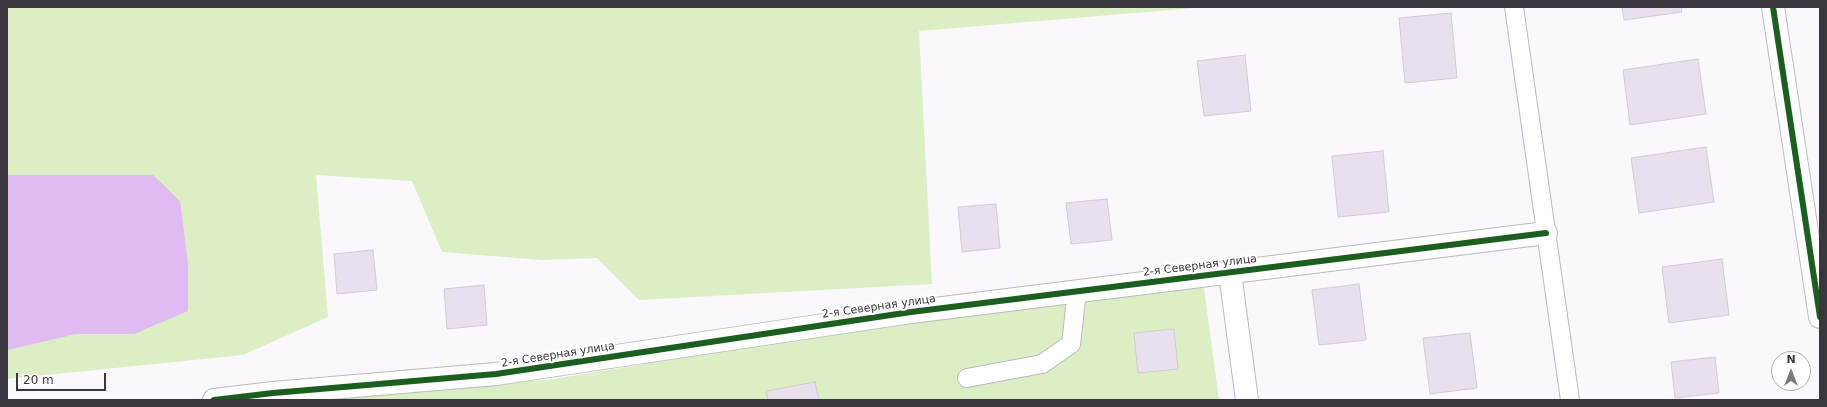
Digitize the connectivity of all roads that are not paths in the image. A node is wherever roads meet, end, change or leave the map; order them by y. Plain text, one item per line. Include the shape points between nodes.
1 (1514, 7) edge
2 (1773, 7) edge
3 (1546, 233) junction
4 (1230, 273) junction
5 (1077, 291) junction
6 (1820, 316) edge
7 (967, 378) dead end
8 (214, 400) edge
9 (1247, 400) edge
10 (1570, 400) edge

1 - 3 lane
2 - 6 street
3 - 4 street, 2-я Северная улица
3 - 10 lane
4 - 5 street, 2-я Северная улица
4 - 9 street
5 - 7 lane via 1072,344 1042,364
5 - 8 street, 2-я Северная улица via 903,313 496,374

